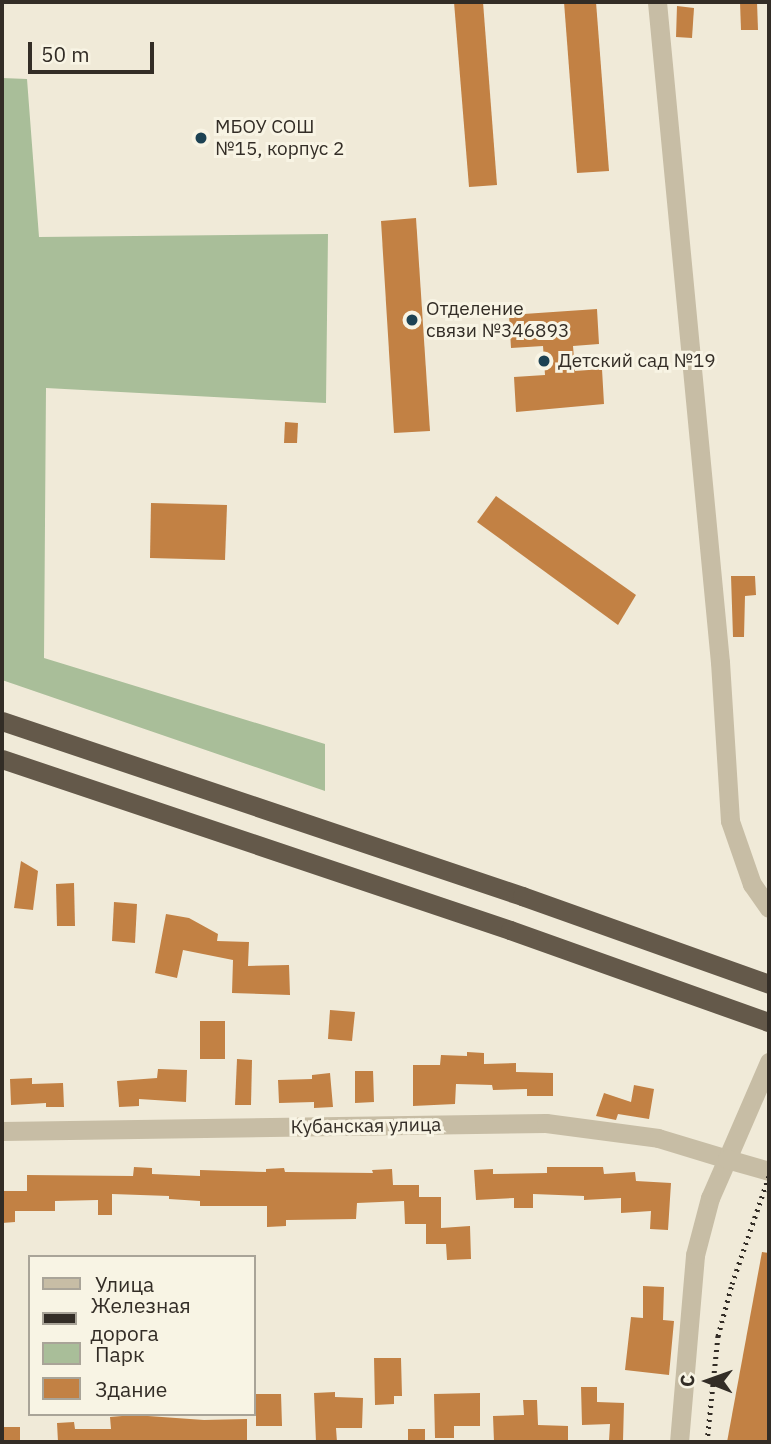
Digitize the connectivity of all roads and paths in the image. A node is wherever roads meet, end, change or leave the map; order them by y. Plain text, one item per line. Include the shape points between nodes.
1 (657, 2) edge
2 (2, 721) edge
3 (2, 759) edge
4 (769, 908) edge
5 (769, 984) edge
6 (769, 1022) edge
7 (769, 1062) edge
8 (2, 1131) edge
9 (727, 1159) junction
10 (769, 1171) edge
11 (679, 1442) edge

1 - 4 street via 720,662 730,821 752,884
2 - 5 highway
3 - 6 highway
7 - 9 street
8 - 9 street, Кубанская улица via 546,1123 658,1138
9 - 10 street, Кубанская улица
9 - 11 street via 710,1198 695,1255

